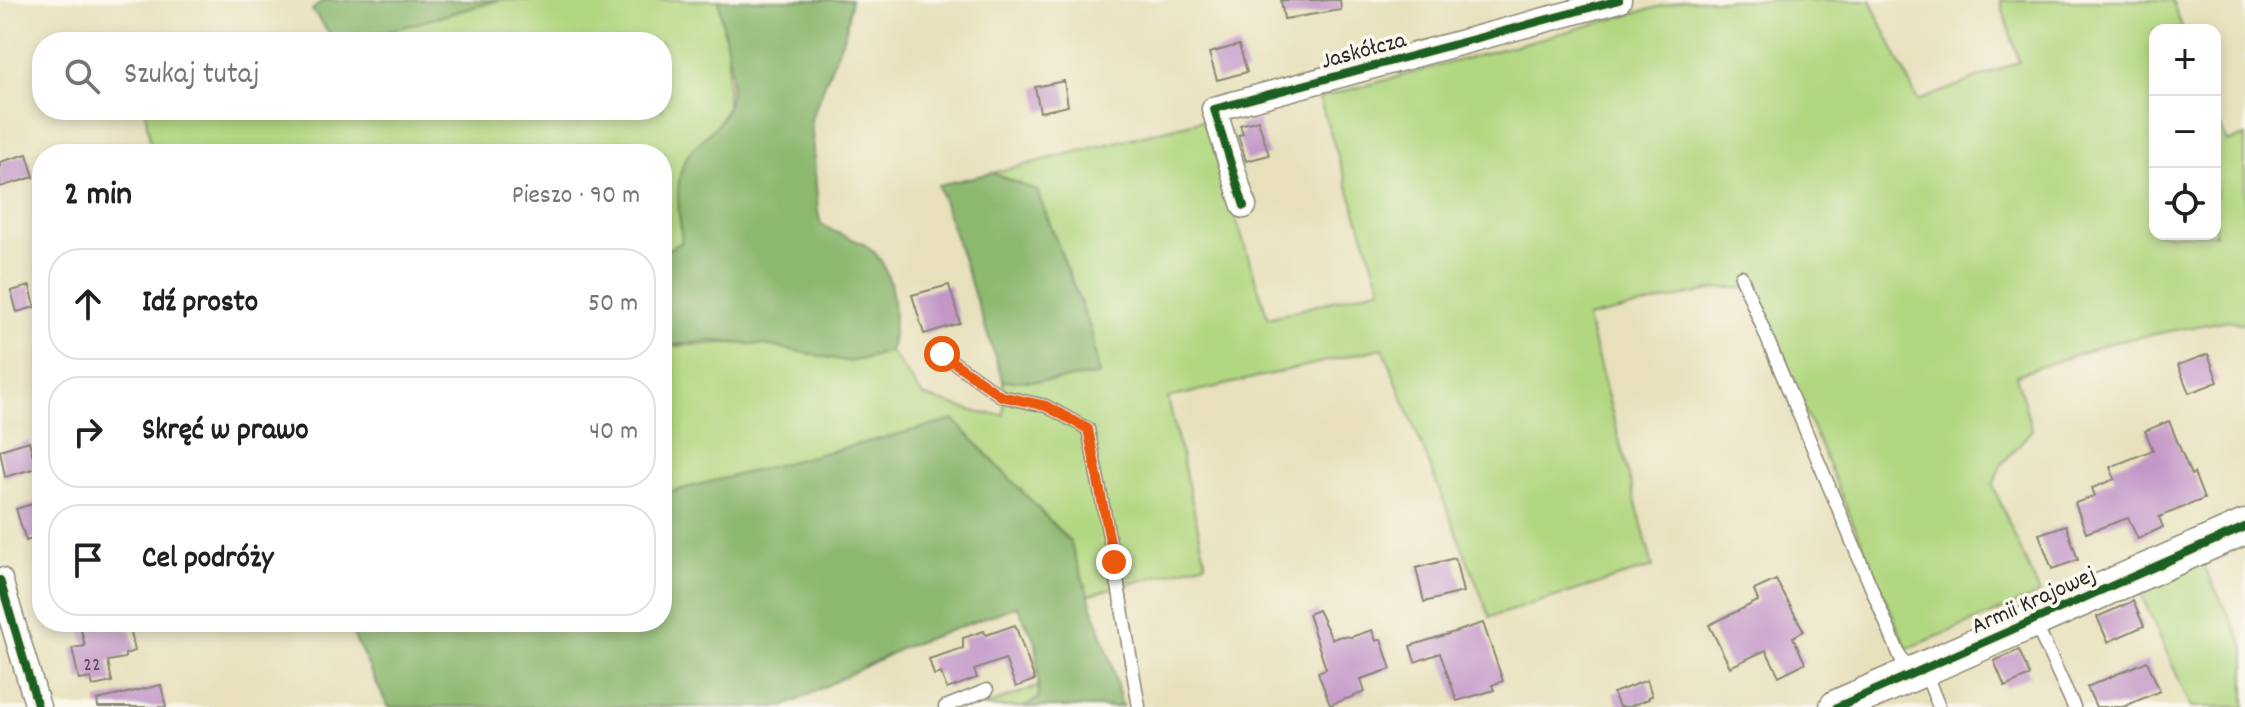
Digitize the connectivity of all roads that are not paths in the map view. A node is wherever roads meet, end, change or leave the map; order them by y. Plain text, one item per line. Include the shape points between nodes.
1 (1619, 0) edge
2 (1244, 206) dead end
3 (1741, 276) dead end
4 (942, 354) dead end
5 (2245, 527) edge
6 (0, 580) edge
7 (2034, 620) junction
8 (1916, 672) junction
9 (987, 690) dead end
10 (38, 707) edge
11 (945, 707) edge
12 (1139, 707) edge
13 (1837, 707) edge
14 (1939, 707) edge
15 (2074, 707) edge

1 - 2 street, Jaskółcza via 1214,109
3 - 8 lane
4 - 12 lane via 1001,396 1046,406 1088,429
5 - 7 street, Armii Krajowej
6 - 10 street
7 - 8 street, Armii Krajowej
7 - 15 lane
8 - 13 street, Armii Krajowej
8 - 14 lane
9 - 11 lane

